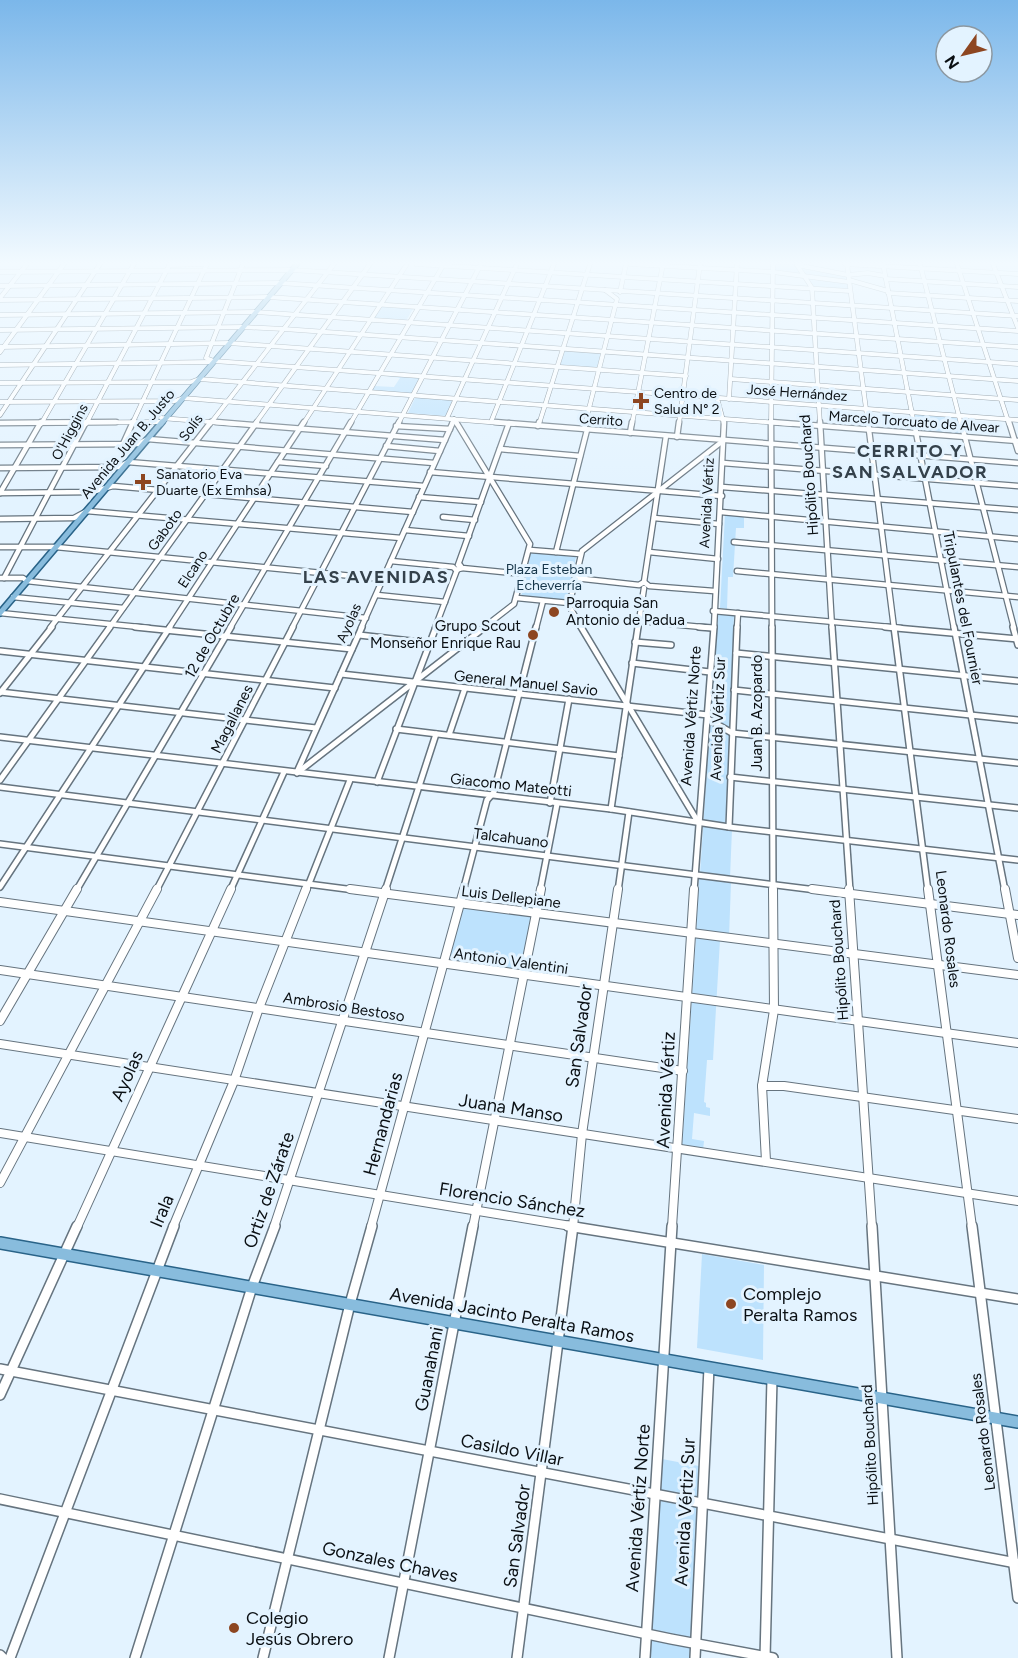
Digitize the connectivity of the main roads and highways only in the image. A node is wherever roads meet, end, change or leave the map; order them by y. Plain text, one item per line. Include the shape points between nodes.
1 (228, 341) edge
2 (211, 361) junction
3 (161, 420) junction
4 (53, 547) junction
5 (25, 580) junction
6 (0, 605) edge
7 (0, 613) edge
8 (0, 1244) edge
9 (1018, 1422) edge

1 - 2 main road, Avenida Juan B. Justo
2 - 3 main road, Avenida Juan B. Justo
2 - 3 main road, Avenida Juan B. Justo
3 - 4 main road, Avenida Juan B. Justo
3 - 4 main road, Avenida Juan B. Justo via 89,511
4 - 5 main road, Avenida Juan B. Justo
5 - 6 main road, Avenida Juan B. Justo
5 - 7 main road, Avenida Juan B. Justo
8 - 9 main road, Avenida Jacinto Peralta Ramos

